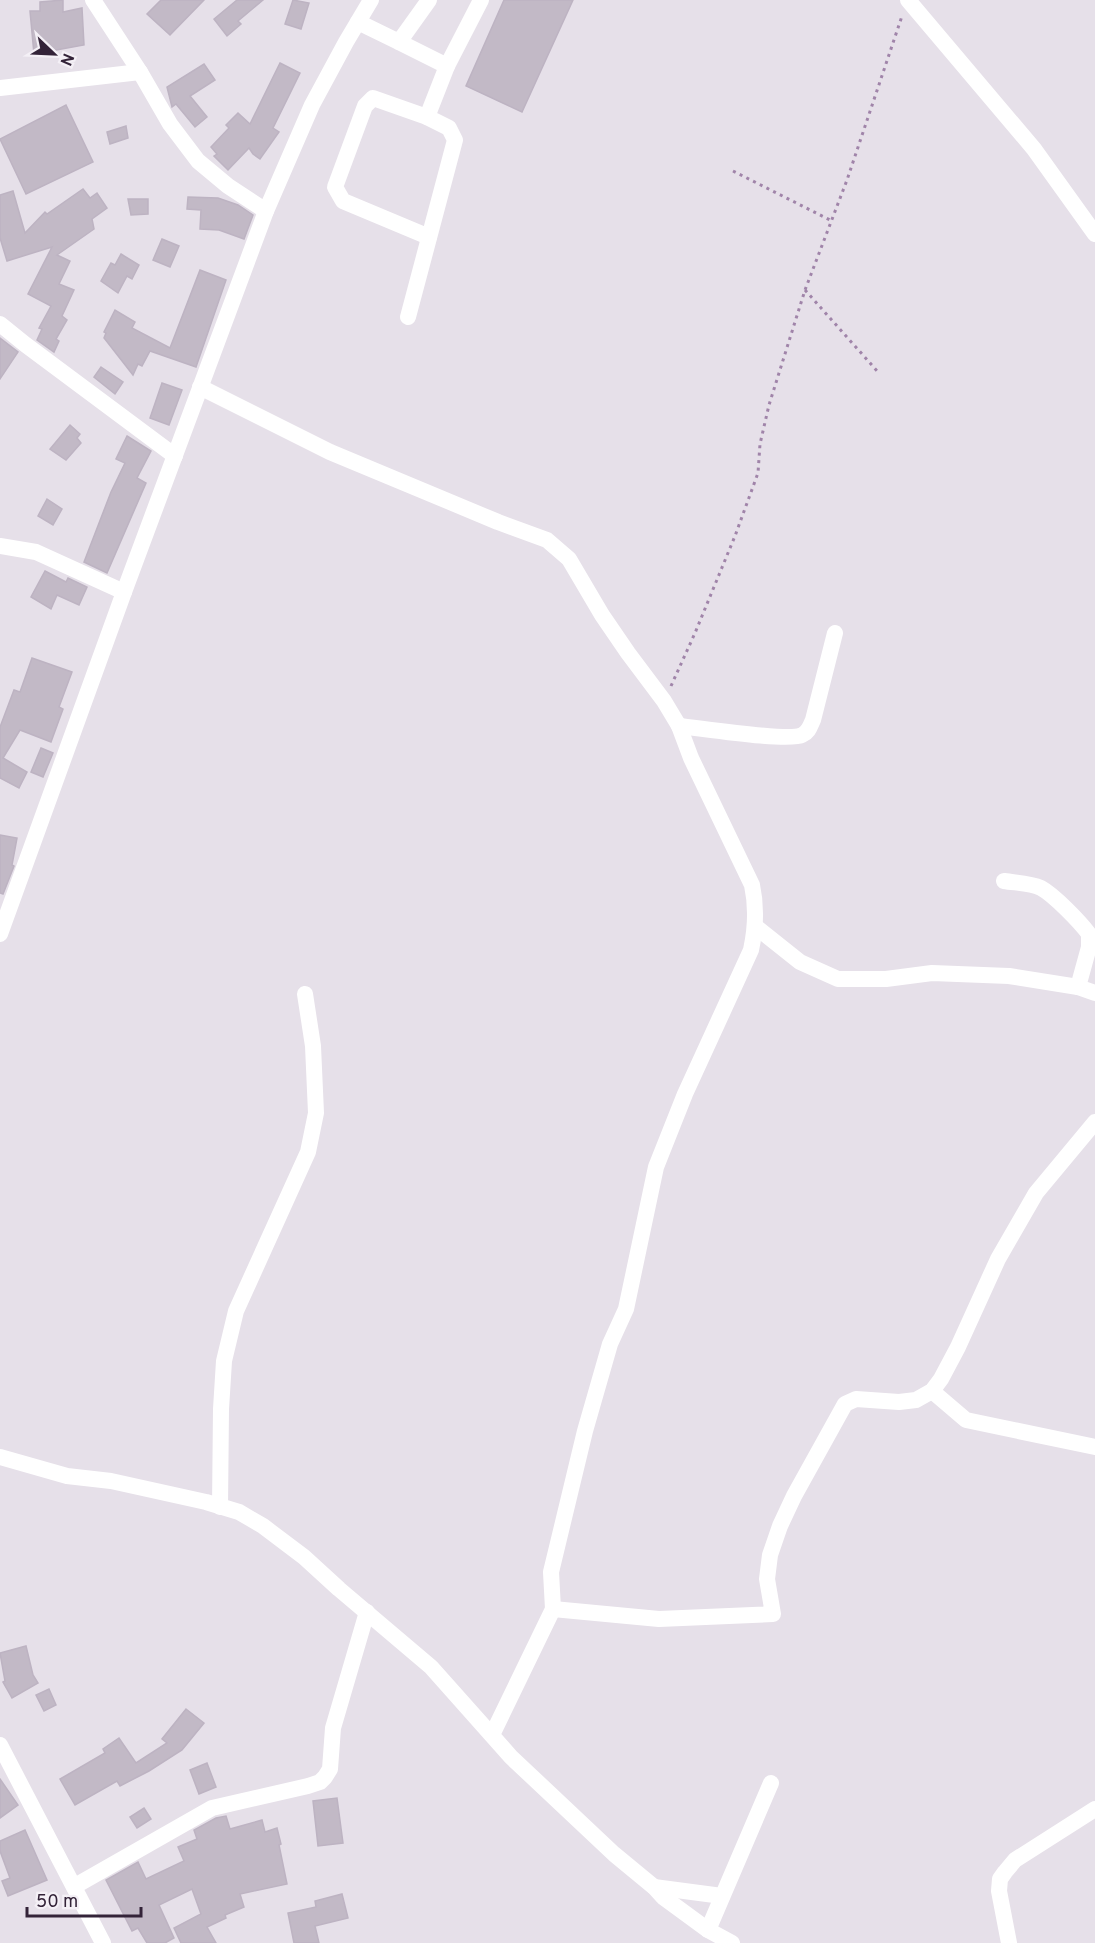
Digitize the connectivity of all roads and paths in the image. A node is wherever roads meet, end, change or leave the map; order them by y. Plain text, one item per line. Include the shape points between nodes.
1 (93, 0) edge
2 (372, 0) edge
3 (429, 0) edge
4 (481, 0) edge
5 (906, 6) edge
6 (358, 22) junction
7 (399, 42) junction
8 (447, 66) junction
9 (140, 72) junction
10 (0, 88) edge
11 (427, 117) junction
12 (733, 171) dead end
13 (266, 211) junction
14 (832, 221) junction
15 (1095, 234) edge
16 (429, 237) junction
17 (805, 290) junction
18 (408, 316) dead end
19 (0, 324) edge
20 (878, 372) dead end
21 (200, 387) junction
22 (175, 456) junction
23 (0, 546) edge
24 (124, 592) junction
25 (835, 633) dead end
26 (664, 700) junction
27 (679, 726) junction
28 (1004, 881) dead end
29 (7, 896) edge
30 (756, 927) junction
31 (0, 934) edge
32 (1078, 987) junction
33 (1095, 993) edge
34 (305, 994) dead end
35 (1095, 1122) edge
36 (932, 1391) junction
37 (1095, 1447) edge
38 (0, 1457) edge
39 (220, 1507) junction
40 (553, 1609) junction
41 (367, 1612) junction
42 (492, 1735) junction
43 (0, 1744) edge
44 (5, 1766) edge
45 (771, 1783) dead end
46 (1095, 1809) edge
47 (75, 1886) junction
48 (654, 1887) junction
49 (722, 1896) junction
50 (708, 1930) junction
51 (103, 1943) edge
52 (732, 1943) edge
53 (1009, 1943) edge

1 - 9 street
2 - 6 street
3 - 7 street
4 - 8 street
5 - 14 path
5 - 15 street via 1034,149
6 - 7 street
6 - 13 street via 312,105
7 - 8 street
8 - 11 street
9 - 10 street
9 - 13 street via 170,124 198,161
11 - 16 street via 448,128 455,140
11 - 16 street via 373,98 365,106 335,187 343,201
12 - 14 path
13 - 21 street
14 - 17 path
16 - 18 street
17 - 20 path
17 - 26 path via 769,405 758,473 700,622
19 - 22 street
21 - 22 street
21 - 26 street via 330,452 547,540 569,559 602,615
22 - 24 street
23 - 24 street via 36,552
24 - 29 street
25 - 27 street via 813,720 804,735 772,736
26 - 27 street
27 - 30 street via 752,885
28 - 32 street via 1041,888 1089,934
29 - 31 street
30 - 32 street via 800,962 838,979 886,979 932,973 1009,976
30 - 40 street via 751,950 656,1167 626,1309 610,1344 585,1431 551,1572
32 - 33 street
34 - 39 street via 313,1046 316,1113 308,1152 236,1311 224,1361
35 - 36 street via 1036,1193
36 - 37 street via 966,1420
36 - 40 street via 916,1400 856,1399 845,1404 780,1526 767,1578 773,1614 659,1619
38 - 39 street via 67,1476 111,1481
39 - 41 street via 239,1512 263,1526
40 - 42 street
41 - 42 street via 431,1667
41 - 47 street via 333,1728 326,1777 309,1786 212,1808
42 - 48 street via 614,1854
43 - 44 street
44 - 47 street
45 - 49 street
46 - 53 street via 1015,1860 1000,1879
47 - 51 street
48 - 49 street
48 - 50 street
49 - 50 street
50 - 52 street

